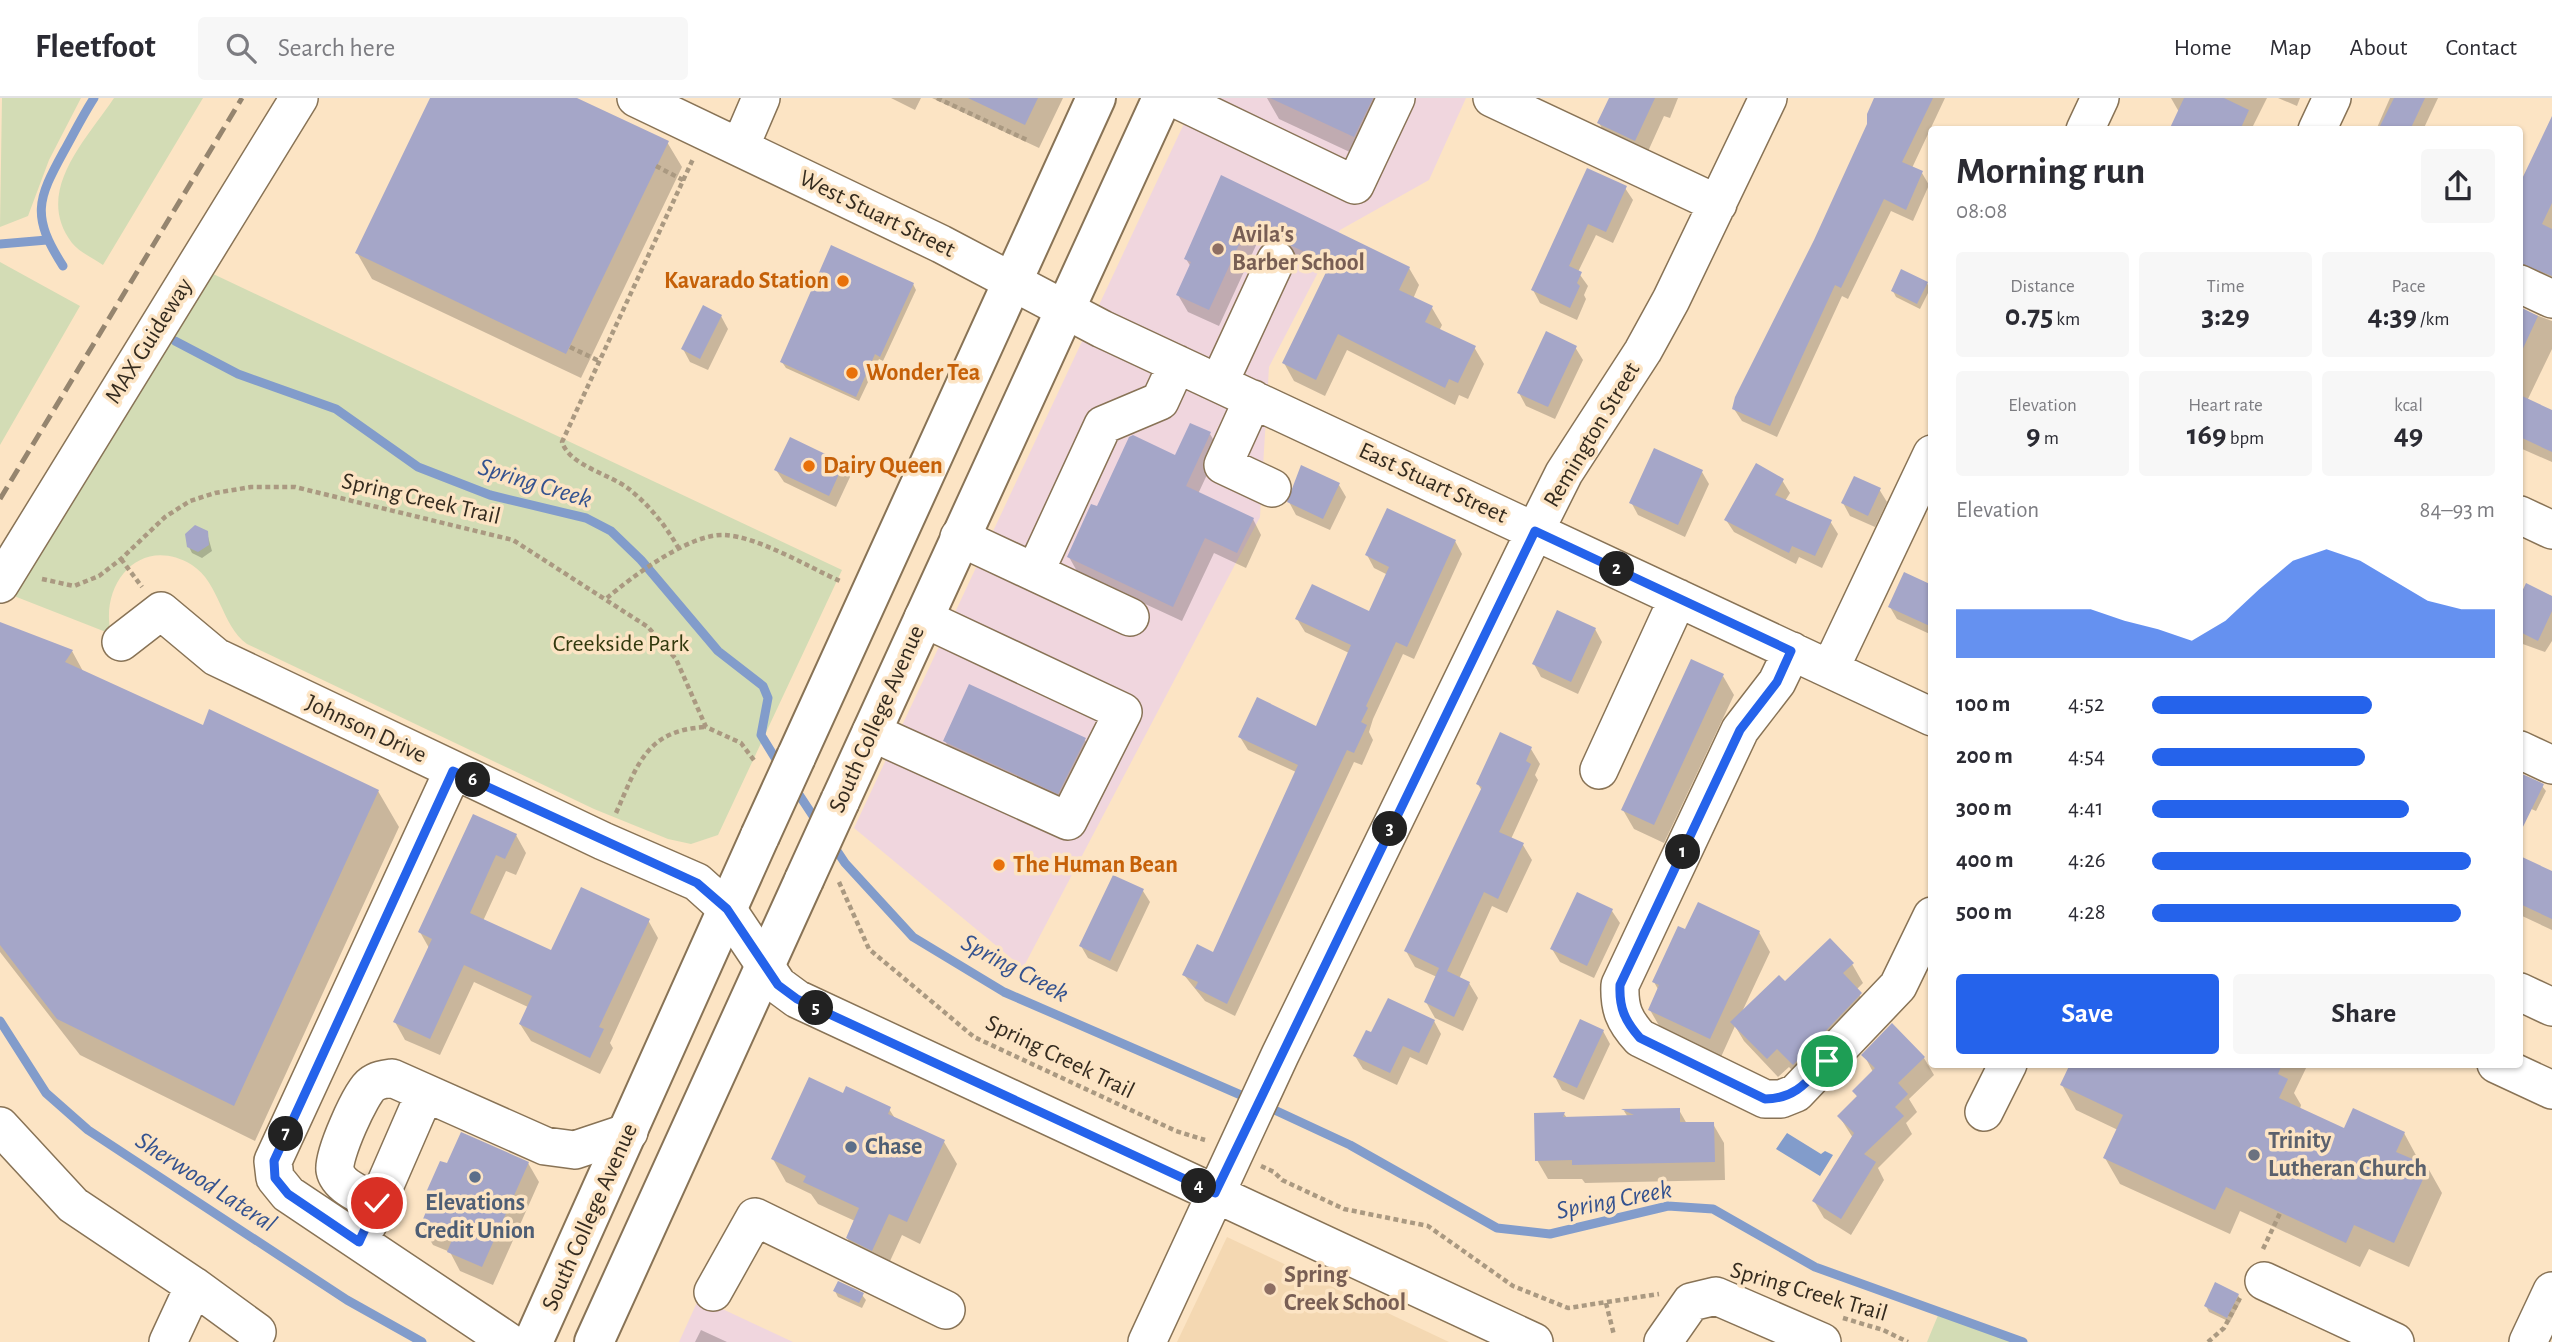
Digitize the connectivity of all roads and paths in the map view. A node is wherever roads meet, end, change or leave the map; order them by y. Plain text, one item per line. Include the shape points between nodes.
1 (299, 98) edge
2 (636, 98) edge
3 (761, 98) edge
4 (937, 98) edge
5 (1096, 98) edge
6 (1162, 98) edge
7 (1174, 98) edge
8 (1396, 98) edge
9 (1492, 98) edge
10 (1768, 98) edge
11 (2100, 98) edge
12 (2332, 98) edge
13 (2087, 126) edge
14 (2319, 126) edge
15 (1027, 140) dead end
16 (740, 147) junction
17 (696, 153) dead end
18 (656, 166) dead end
19 (683, 180) junction
20 (1718, 204) junction
21 (1276, 260) dead end
22 (1013, 282) junction
23 (2523, 285) edge
24 (2552, 299) edge
25 (1065, 309) junction
26 (570, 347) dead end
27 (599, 361) junction
28 (1177, 364) junction
29 (1219, 383) junction
30 (1253, 399) junction
31 (1928, 462) edge
32 (1272, 488) dead end
33 (2523, 516) edge
34 (2552, 530) edge
35 (1535, 531) junction
36 (960, 537) junction
37 (679, 549) junction
38 (1035, 572) junction
39 (42, 579) dead end
40 (841, 582) dead end
41 (0, 584) edge
42 (607, 598) junction
43 (1678, 598) junction
44 (1130, 617) dead end
45 (923, 618) junction
46 (121, 642) dead end
47 (1791, 651) junction
48 (1830, 669) junction
49 (1928, 715) edge
50 (706, 727) junction
51 (871, 732) junction
52 (2523, 751) edge
53 (780, 765) junction
54 (2552, 765) edge
55 (1598, 770) dead end
56 (453, 771) junction
57 (603, 841) junction
58 (818, 876) junction
59 (727, 909) junction
60 (1928, 924) edge
61 (763, 966) junction
62 (2523, 993) edge
63 (2552, 1007) edge
64 (2006, 1068) edge
65 (2505, 1068) edge
66 (2552, 1090) edge
67 (425, 1093) junction
68 (1984, 1112) dead end
69 (0, 1126) edge
70 (629, 1132) junction
71 (1197, 1137) dead end
72 (1274, 1172) dead end
73 (1215, 1193) junction
74 (377, 1203) junction
75 (359, 1242) junction
76 (2264, 1281) dead end
77 (194, 1286) junction
78 (2552, 1291) edge
79 (713, 1292) dead end
80 (1669, 1292) dead end
81 (1606, 1303) junction
82 (946, 1310) dead end
83 (1827, 1328) edge
84 (257, 1332) dead end
85 (1614, 1335) dead end
86 (169, 1342) edge
87 (509, 1342) edge
88 (533, 1342) edge
89 (594, 1342) edge
90 (1147, 1342) edge
91 (1534, 1342) edge
92 (1663, 1342) edge
93 (1908, 1342) edge
94 (2395, 1342) edge
95 (2528, 1342) edge

1 - 41 street, MAX Guideway
2 - 16 street, West Stuart Street
3 - 16 street
4 - 15 path
5 - 22 highway, South College Avenue
6 - 25 highway, South College Avenue
7 - 8 street via 1355,186
9 - 20 street
10 - 20 street, Remington Street
11 - 13 street
12 - 14 street
16 - 22 street, West Stuart Street
17 - 19 path
18 - 19 path
19 - 27 path
20 - 35 street, Remington Street via 1666,311 1564,473
21 - 29 street
22 - 25 street, East Stuart Street
22 - 53 highway, South College Avenue
23 - 24 street
25 - 28 street, East Stuart Street
25 - 36 highway, South College Avenue
26 - 27 path
27 - 37 path via 565,431 565,451 637,495
28 - 29 street, East Stuart Street
28 - 38 street via 1160,401 1103,425
29 - 30 street, East Stuart Street
30 - 32 street via 1223,465
30 - 35 street, East Stuart Street
31 - 48 street
33 - 34 street
35 - 43 street, East Stuart Street
35 - 73 street, Remington Street
36 - 38 street
36 - 45 highway, South College Avenue
37 - 40 path via 702,538 724,535 749,540
37 - 42 path
38 - 44 street
39 - 42 path, Spring Creek Trail via 74,586 99,576 165,517 190,501 251,486 295,487 505,536
42 - 50 path, Spring Creek Trail via 648,627 676,660
43 - 47 street, East Stuart Street
43 - 55 street
45 - 51 highway, South College Avenue
45 - 51 street via 1123,712 1068,821
46 - 56 street, Johnson Drive via 161,611 216,657
47 - 48 street, East Stuart Street
47 - 60 street via 1777,682 1740,730 1620,985 1619,1006 1628,1024 1652,1044 1765,1099 1781,1099 1803,1086 1898,986
48 - 49 street, East Stuart Street
50 - 53 path
50 - 57 path via 676,731 650,747
51 - 58 highway, South College Avenue, bridge via 840,801
52 - 54 street
53 - 59 highway, South College Avenue, bridge via 760,836
56 - 57 street, Johnson Drive
56 - 75 street via 274,1161 275,1178 288,1194
57 - 59 street, Johnson Drive via 697,883
58 - 61 highway, South College Avenue
58 - 71 path, Spring Creek Trail via 849,901 869,949 974,1037 1176,1132
59 - 61 street, Johnson Drive
59 - 70 highway, South College Avenue
61 - 73 street, Johnson Drive via 797,999
61 - 89 highway, South College Avenue
62 - 63 street
64 - 68 street
65 - 66 street
67 - 70 street via 545,1146 575,1150
67 - 74 street
67 - 74 street via 392,1078 369,1086 336,1152 338,1179
69 - 77 street via 74,1205
70 - 88 highway, South College Avenue
72 - 81 path via 1344,1209 1428,1226 1524,1291 1568,1308
73 - 90 street, Remington Street
73 - 91 street, Johnson Drive
74 - 75 street
75 - 87 street
76 - 94 street
77 - 84 street
77 - 86 street
78 - 95 street
79 - 82 street via 755,1217
80 - 81 path
81 - 85 path
83 - 92 street via 1716,1296 1691,1302
83 - 93 path, Spring Creek Trail via 1884,1330

